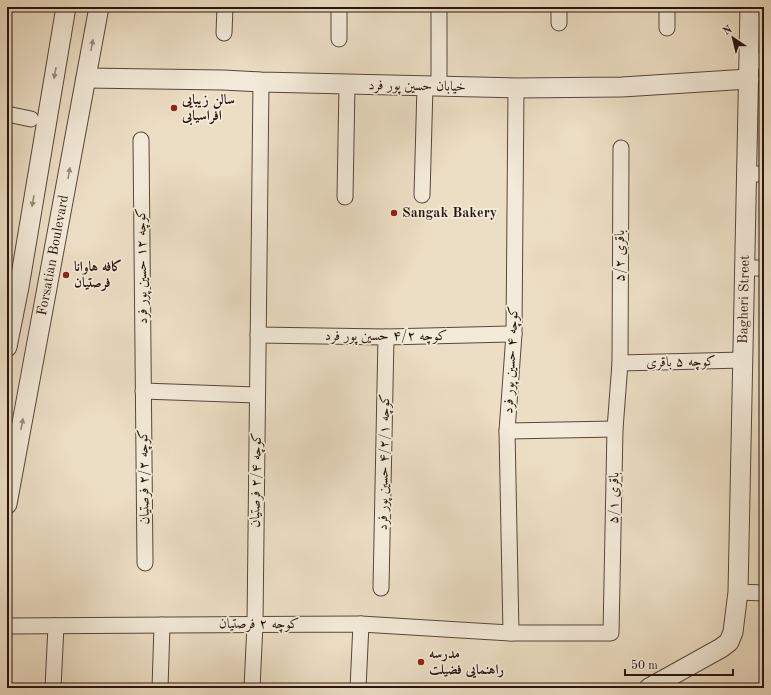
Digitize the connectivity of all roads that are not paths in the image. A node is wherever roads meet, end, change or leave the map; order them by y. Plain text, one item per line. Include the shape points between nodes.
1 (66, 7) edge
2 (99, 7) edge
3 (225, 7) edge
4 (339, 7) edge
5 (439, 7) edge
6 (559, 7) edge
7 (667, 7) edge
8 (750, 7) edge
9 (559, 23) dead end
10 (667, 28) dead end
11 (224, 33) dead end
12 (339, 39) dead end
13 (754, 67) edge
14 (86, 78) junction
15 (261, 82) junction
16 (347, 85) junction
17 (432, 86) junction
18 (516, 88) junction
19 (7, 114) edge
20 (31, 119) dead end
21 (140, 140) dead end
22 (621, 148) dead end
23 (755, 174) edge
24 (422, 195) dead end
25 (345, 198) dead end
26 (744, 268) junction
27 (764, 268) edge
28 (21, 274) junction
29 (50, 276) junction
30 (514, 334) junction
31 (258, 335) junction
32 (386, 337) junction
33 (7, 347) edge
34 (742, 360) junction
35 (620, 363) junction
36 (143, 391) junction
37 (257, 395) junction
38 (615, 429) junction
39 (507, 431) junction
40 (7, 504) edge
41 (145, 563) dead end
42 (381, 588) dead end
43 (738, 592) junction
44 (764, 593) edge
45 (254, 624) junction
46 (361, 624) junction
47 (162, 625) junction
48 (7, 626) edge
49 (56, 626) junction
50 (511, 633) junction
51 (611, 633) joint
52 (53, 688) edge
53 (160, 688) edge
54 (252, 688) edge
55 (358, 688) edge
56 (649, 688) edge

1 -> 28 street, Forsatian Boulevard
14 -> 2 street, Forsatian Boulevard
3 - 11 street
4 - 12 street
5 - 17 street
6 - 9 street
7 - 10 street
8 - 13 street, Bagheri Street
13 - 18 street, خیابان حسین پور فرد via 622,87
13 - 23 street, Bagheri Street
14 - 15 street, خیابان حسین پور فرد
29 -> 14 street, Forsatian Boulevard
15 - 16 street, خیابان حسین پور فرد
15 - 31 street, کوچه ۲/۴ فرصتیان
16 - 17 street, خیابان حسین پور فرد
16 - 25 street
17 - 18 street, خیابان حسین پور فرد
17 - 24 street
18 - 30 street, کوچه ۴ حسین پور فرد
19 - 20 street
21 - 36 street, کوچه ۱۲ حسین پور فرد
22 - 35 street, باقری ۵/۲
23 - 26 street, Bagheri Street
26 - 27 street
26 - 34 street, Bagheri Street
28 - 29 street
28 - 33 street, Forsatian Boulevard
40 -> 29 street, Forsatian Boulevard
30 - 32 street, کوچه ۴/۲ حسین پور فرد
30 - 39 street, کوچه ۴ حسین پور فرد
31 - 32 street, کوچه ۴/۲ حسین پور فرد
31 - 37 street, کوچه ۲/۴ فرصتیان
32 - 42 street, کوچه ۴/۲/۱ حسین پور فرد
34 - 35 street, کوچه ۵ باقری
34 - 43 street, Bagheri Street
35 - 38 street, باقری ۵/۱
36 - 37 street
36 - 41 street, کوچه ۲/۲ فرصتیان
37 - 45 street, کوچه ۲/۴ فرصتیان
38 - 39 street
38 - 51 street, باقری ۵/۱
39 - 50 street, کوچه ۴ حسین پور فرد
43 - 44 street
43 - 56 street, Bagheri Street via 733,632 729,642
45 - 46 street, کوچه ۲ فرصتیان
45 - 47 street, کوچه ۲ فرصتیان
45 - 54 street, کوچه ۲/۴ فرصتیان
46 - 50 street, کوچه ۲ فرصتیان
46 - 55 street
47 - 49 street, کوچه ۲ فرصتیان
47 - 53 street
48 - 49 street, کوچه ۲ فرصتیان
49 - 52 street
50 - 51 street, کوچه ۲ فرصتیان

